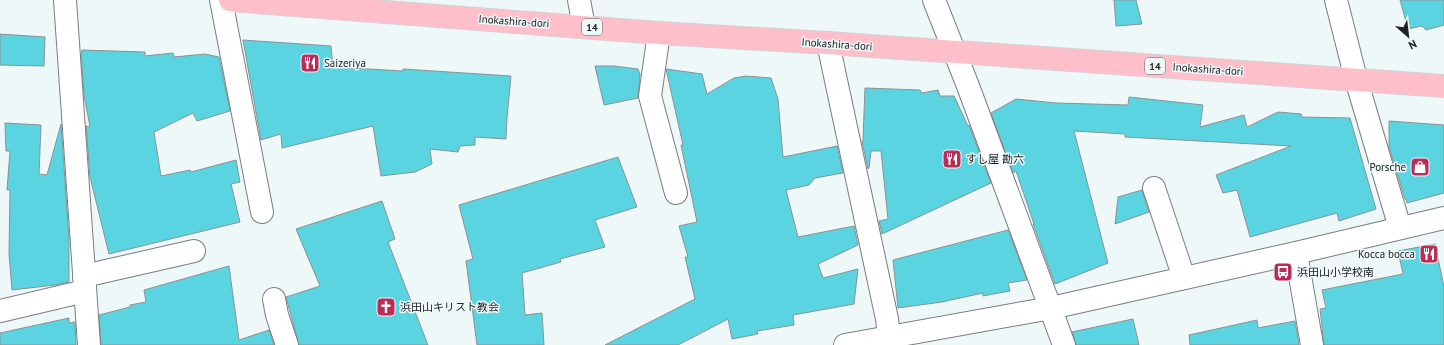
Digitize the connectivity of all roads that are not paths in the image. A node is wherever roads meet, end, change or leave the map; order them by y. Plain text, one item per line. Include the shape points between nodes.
1 (65, 0) edge
2 (233, 0) edge
3 (578, 0) edge
4 (934, 0) edge
5 (1336, 0) edge
6 (399, 7) edge
7 (584, 26) junction
8 (659, 33) junction
9 (828, 43) junction
10 (954, 52) junction
11 (1356, 79) junction
12 (1444, 86) edge
13 (1154, 188) dead end
14 (676, 193) dead end
15 (262, 212) dead end
16 (1443, 222) edge
17 (1400, 228) junction
18 (194, 251) dead end
19 (1296, 253) junction
20 (1184, 278) junction
21 (84, 284) junction
22 (274, 299) dead end
23 (1051, 308) junction
24 (0, 311) edge
25 (889, 336) junction
26 (855, 344) edge
27 (90, 345) edge
28 (287, 345) edge
29 (1064, 345) edge
30 (1312, 345) edge

1 - 21 street
2 - 6 main road, Inokashira-dori / 14
2 - 15 street
3 - 7 street
4 - 10 street
5 - 11 street
6 - 7 main road, Inokashira-dori / 14
7 - 8 main road, Inokashira-dori / 14
8 - 9 main road, Inokashira-dori / 14
8 - 14 street via 650,96
9 - 10 main road, Inokashira-dori / 14
9 - 25 street
10 - 11 main road, Inokashira-dori / 14
10 - 23 street
11 - 12 main road, Inokashira-dori / 14
11 - 17 street
13 - 20 street
16 - 17 street
17 - 19 street
18 - 21 street
19 - 20 street
19 - 30 street
20 - 23 street
21 - 24 street
21 - 27 street
22 - 28 street
23 - 25 street
23 - 29 street
25 - 26 street

